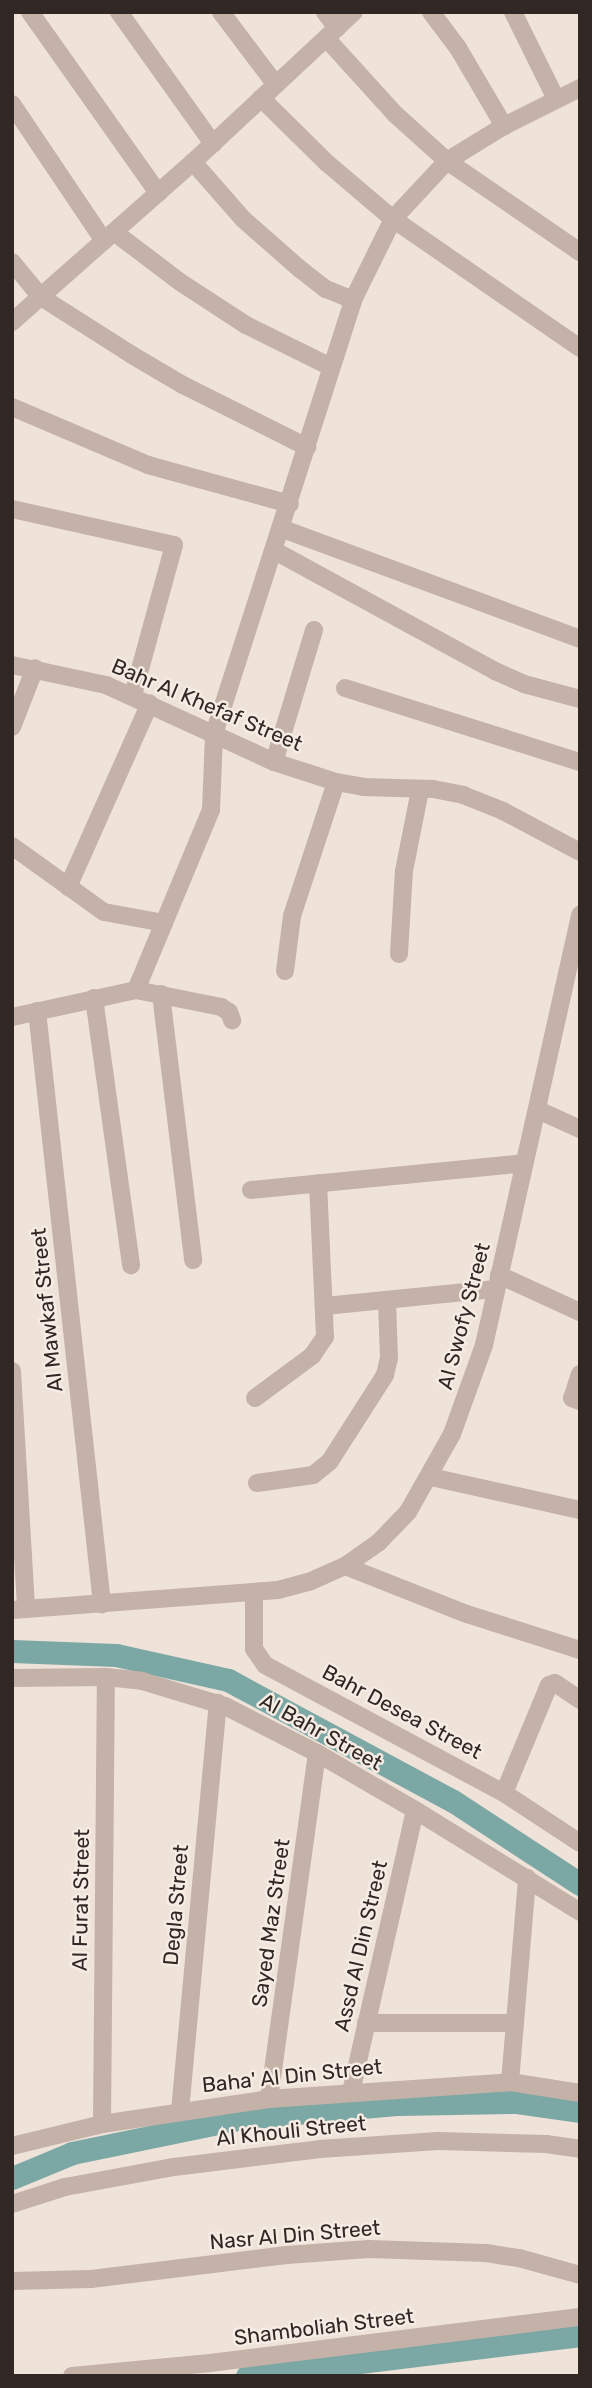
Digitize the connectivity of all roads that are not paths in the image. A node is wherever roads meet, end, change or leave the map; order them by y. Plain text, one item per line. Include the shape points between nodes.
1 (30, 12) edge
2 (119, 12) edge
3 (221, 12) edge
4 (325, 12) edge
5 (354, 12) edge
6 (431, 12) edge
7 (513, 12) edge
8 (332, 33) junction
9 (276, 85) junction
10 (580, 88) edge
11 (261, 98) junction
12 (556, 99) junction
13 (12, 104) edge
14 (504, 125) junction
15 (213, 144) junction
16 (447, 161) junction
17 (193, 162) junction
18 (158, 193) junction
19 (393, 219) junction
20 (109, 236) junction
21 (580, 252) edge
22 (12, 262) edge
23 (41, 297) junction
24 (353, 300) junction
25 (12, 321) edge
26 (580, 348) edge
27 (331, 367) junction
28 (12, 407) edge
29 (307, 447) junction
30 (290, 504) junction
31 (12, 509) edge
32 (282, 528) junction
33 (275, 551) junction
34 (314, 630) dead end
35 (580, 639) edge
36 (12, 665) edge
37 (34, 668) junction
38 (345, 688) dead end
39 (133, 695) junction
40 (580, 699) edge
41 (150, 703) junction
42 (12, 727) edge
43 (214, 734) junction
44 (274, 762) junction
45 (580, 762) edge
46 (336, 782) junction
47 (420, 790) junction
48 (12, 846) edge
49 (580, 852) edge
50 (68, 887) junction
51 (580, 915) edge
52 (164, 923) junction
53 (399, 954) dead end
54 (285, 971) dead end
55 (136, 990) junction
56 (161, 994) junction
57 (94, 998) junction
58 (37, 1011) junction
59 (12, 1017) edge
60 (232, 1020) dead end
61 (538, 1110) junction
62 (580, 1129) edge
63 (524, 1163) junction
64 (318, 1183) junction
65 (251, 1190) dead end
66 (193, 1260) dead end
67 (131, 1265) dead end
68 (498, 1282) junction
69 (387, 1300) junction
70 (325, 1306) junction
71 (578, 1307) edge
72 (12, 1371) edge
73 (580, 1374) edge
74 (255, 1398) dead end
75 (580, 1401) edge
76 (431, 1477) junction
77 (257, 1483) dead end
78 (580, 1510) edge
79 (345, 1566) junction
80 (254, 1593) junction
81 (102, 1604) junction
82 (19, 1610) edge
83 (580, 1650) edge
84 (106, 1676) junction
85 (12, 1678) edge
86 (580, 1700) edge
87 (218, 1703) junction
88 (317, 1753) junction
89 (504, 1793) junction
90 (415, 1810) junction
91 (580, 1843) edge
92 (527, 1878) junction
93 (580, 1912) edge
94 (366, 2023) junction
95 (514, 2023) junction
96 (510, 2082) junction
97 (351, 2092) junction
98 (580, 2092) edge
99 (270, 2099) junction
100 (180, 2110) junction
101 (102, 2124) junction
102 (12, 2146) edge
103 (580, 2149) edge
104 (12, 2204) edge
105 (580, 2275) edge
106 (12, 2281) edge
107 (580, 2317) edge
108 (72, 2376) edge

1 - 18 street
2 - 15 street
3 - 9 street
4 - 8 street
5 - 8 street
6 - 14 street
7 - 12 street
8 - 9 street
8 - 16 street via 395,114
9 - 11 street
10 - 12 street
11 - 15 street
11 - 19 street
12 - 14 street
13 - 20 street
14 - 16 street
15 - 17 street
16 - 19 street
16 - 21 street
17 - 18 street
17 - 24 street via 243,219 300,269 326,289
18 - 20 street
19 - 24 street
19 - 26 street
20 - 23 street
20 - 27 street via 246,325
22 - 23 street
23 - 25 street
23 - 29 street via 183,386
24 - 27 street
27 - 29 street
28 - 30 street via 148,465
29 - 30 street
30 - 32 street
31 - 39 street via 174,545
32 - 33 street
32 - 35 street
33 - 40 street via 495,671
33 - 43 street
34 - 44 street
36 - 37 street, Bahr Al Khefaf Street
37 - 39 street, Bahr Al Khefaf Street
37 - 42 street
38 - 45 street
39 - 41 street, Bahr Al Khefaf Street
41 - 43 street, Bahr Al Khefaf Street
41 - 50 street
43 - 44 street, Bahr Al Khefaf Street
43 - 52 street via 211,810
44 - 46 street, Bahr Al Khefaf Street
46 - 47 street, Bahr Al Khefaf Street
46 - 54 street via 292,916
47 - 49 street, Bahr Al Khefaf Street via 448,791 484,802
47 - 53 street via 404,871
48 - 50 street
50 - 52 street via 113,915
51 - 61 street, Al Swofy Street
52 - 55 street
55 - 56 street
55 - 57 street
56 - 60 street via 221,1007
56 - 66 street
57 - 58 street
57 - 67 street
58 - 59 street
58 - 81 street, Al Mawkaf Street
61 - 62 street
61 - 63 street, Al Swofy Street
63 - 64 street
63 - 68 street, Al Swofy Street
64 - 65 street
64 - 70 street
68 - 69 street
68 - 71 street
68 - 76 street, Al Swofy Street via 470,1390
69 - 70 street
69 - 77 street via 389,1358 385,1375 330,1461 313,1475
70 - 74 street via 325,1337 320,1348
72 - 82 street
73 - 75 street via 572,1398
76 - 78 street
76 - 79 street, Al Swofy Street via 408,1512 379,1542
79 - 80 street, Al Swofy Street via 311,1581
79 - 83 street via 467,1614
80 - 81 street, Al Swofy Street
80 - 89 street, Bahr Desea Street via 254,1649 265,1665
81 - 82 street, Al Swofy Street
84 - 85 street, Al Bahr Street
84 - 87 street, Al Bahr Street via 176,1689
84 - 101 street, Al Furat Street
86 - 89 street via 555,1683 549,1685
87 - 88 street, Al Bahr Street
87 - 100 street, Degla Street
88 - 90 street, Al Bahr Street
88 - 99 street, Sayed Maz Street
89 - 91 street, Bahr Desea Street
90 - 92 street, Al Bahr Street
90 - 94 street, Assd Al Din Street
92 - 93 street, Al Bahr Street
92 - 95 street
94 - 95 street
94 - 97 street, Assd Al Din Street
95 - 96 street
96 - 97 street, Baha' Al Din Street
96 - 98 street, Baha' Al Din Street
97 - 99 street, Baha' Al Din Street
99 - 100 street, Baha' Al Din Street
100 - 101 street, Baha' Al Din Street
101 - 102 street, Baha' Al Din Street
103 - 104 street, Al Khouli Street via 438,2141 320,2149 174,2167 65,2187
105 - 106 street, Nasr Al Din Street via 486,2253 369,2249 91,2278
107 - 108 street, Shamboliah Street

